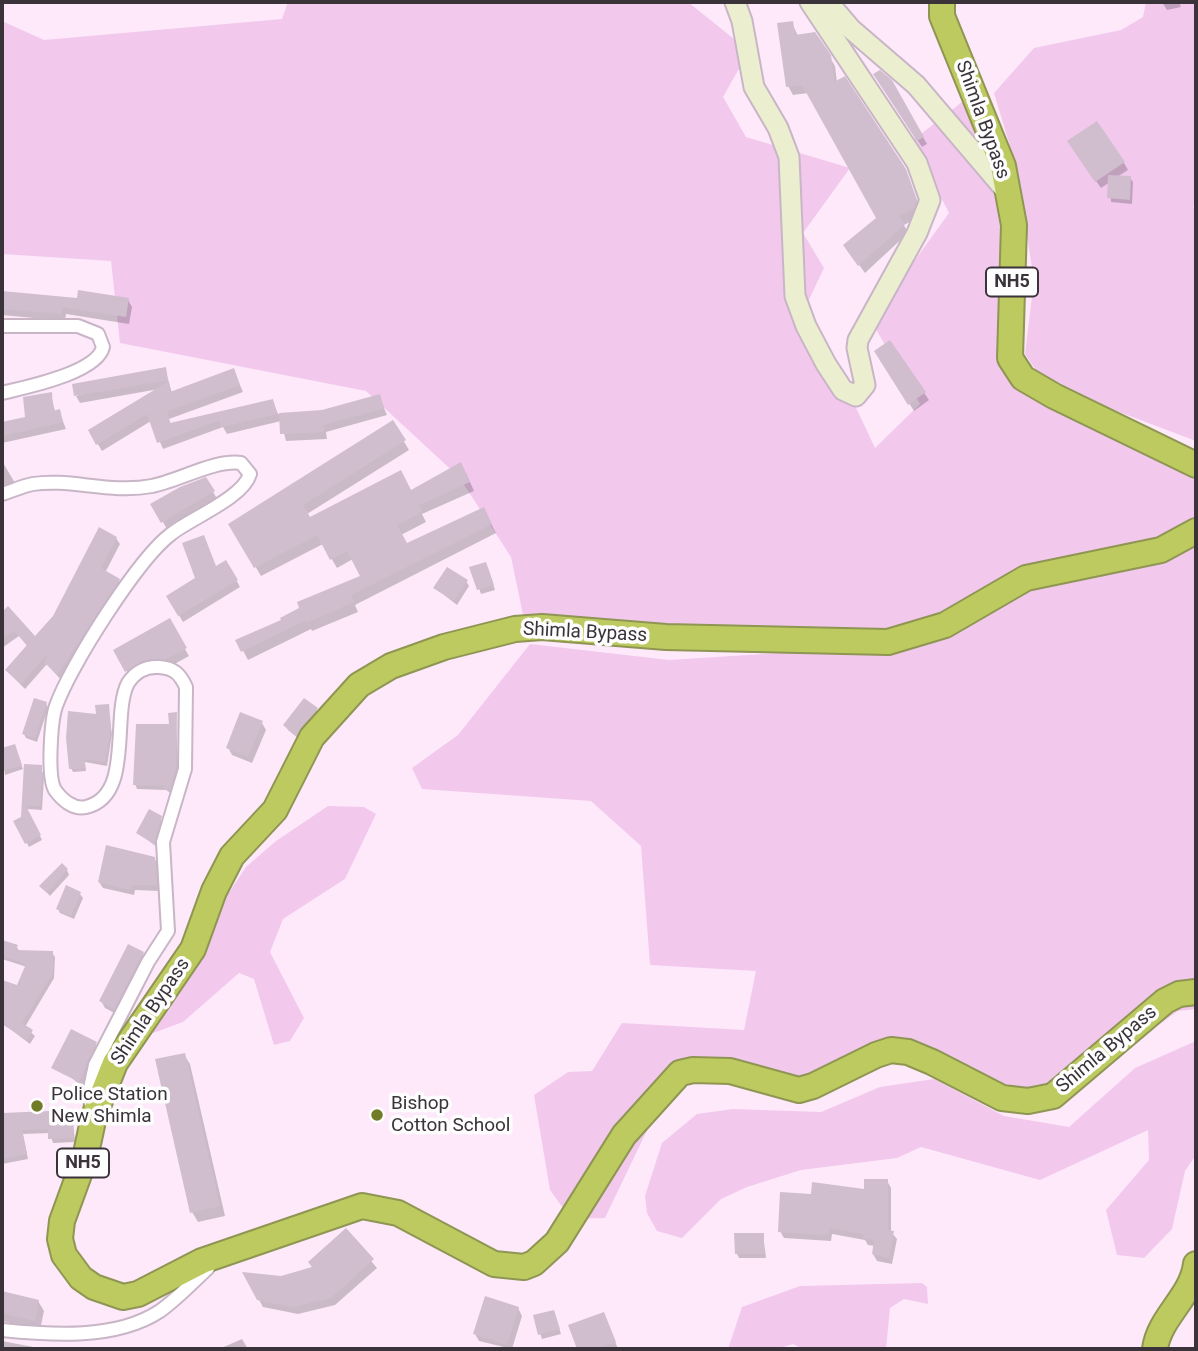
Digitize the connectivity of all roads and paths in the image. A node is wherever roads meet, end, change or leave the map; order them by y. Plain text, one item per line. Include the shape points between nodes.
1 (735, 2) edge
2 (810, 2) edge
3 (828, 2) edge
4 (942, 2) edge
5 (1008, 193) junction
6 (2, 326) edge
7 (2, 393) edge
8 (1196, 465) edge
9 (2, 494) edge
10 (1196, 531) edge
11 (1196, 992) edge
12 (94, 1116) junction
13 (223, 1254) junction
14 (1196, 1264) edge
15 (2, 1330) edge
16 (1155, 1349) edge

1 - 2 street via 754,87 789,157 795,296 827,364 843,390 856,396 865,385 858,340 917,233 930,200 917,163
3 - 5 street via 851,29 916,85
4 - 5 highway, Shimla Bypass / NH5 via 942,16 1003,166
5 - 8 highway, Shimla Bypass / NH5 via 1014,225 1010,358 1023,378
6 - 7 street via 78,327 98,334 103,347 98,358 80,370
9 - 12 street via 47,483 108,489 149,487 227,462 241,463 250,474 238,491 160,544 73,669 55,708 51,779 66,801 78,808 89,807 101,800 113,781 124,698 135,675 145,668 169,668 181,676 186,687 185,769 163,842 168,930 95,1065 89,1093
10 - 12 highway, Shimla Bypass / NH5 via 1161,550 1026,578 945,625 888,642 666,637 542,627 444,647 391,666 359,685 337,706 312,737 275,810 232,856 193,950 115,1063
11 - 13 highway, Shimla Bypass / NH5 via 1165,1002 1054,1096 1028,1101 1002,1098 932,1062 891,1050 799,1090 730,1071 680,1073 624,1135 557,1242 524,1267 494,1264 407,1216 362,1206
12 - 13 highway, Shimla Bypass / NH5 via 85,1158 62,1222 64,1255 81,1278 108,1295 123,1297
13 - 15 street via 160,1311 120,1326 56,1335
14 - 16 highway via 1189,1286 1159,1331

